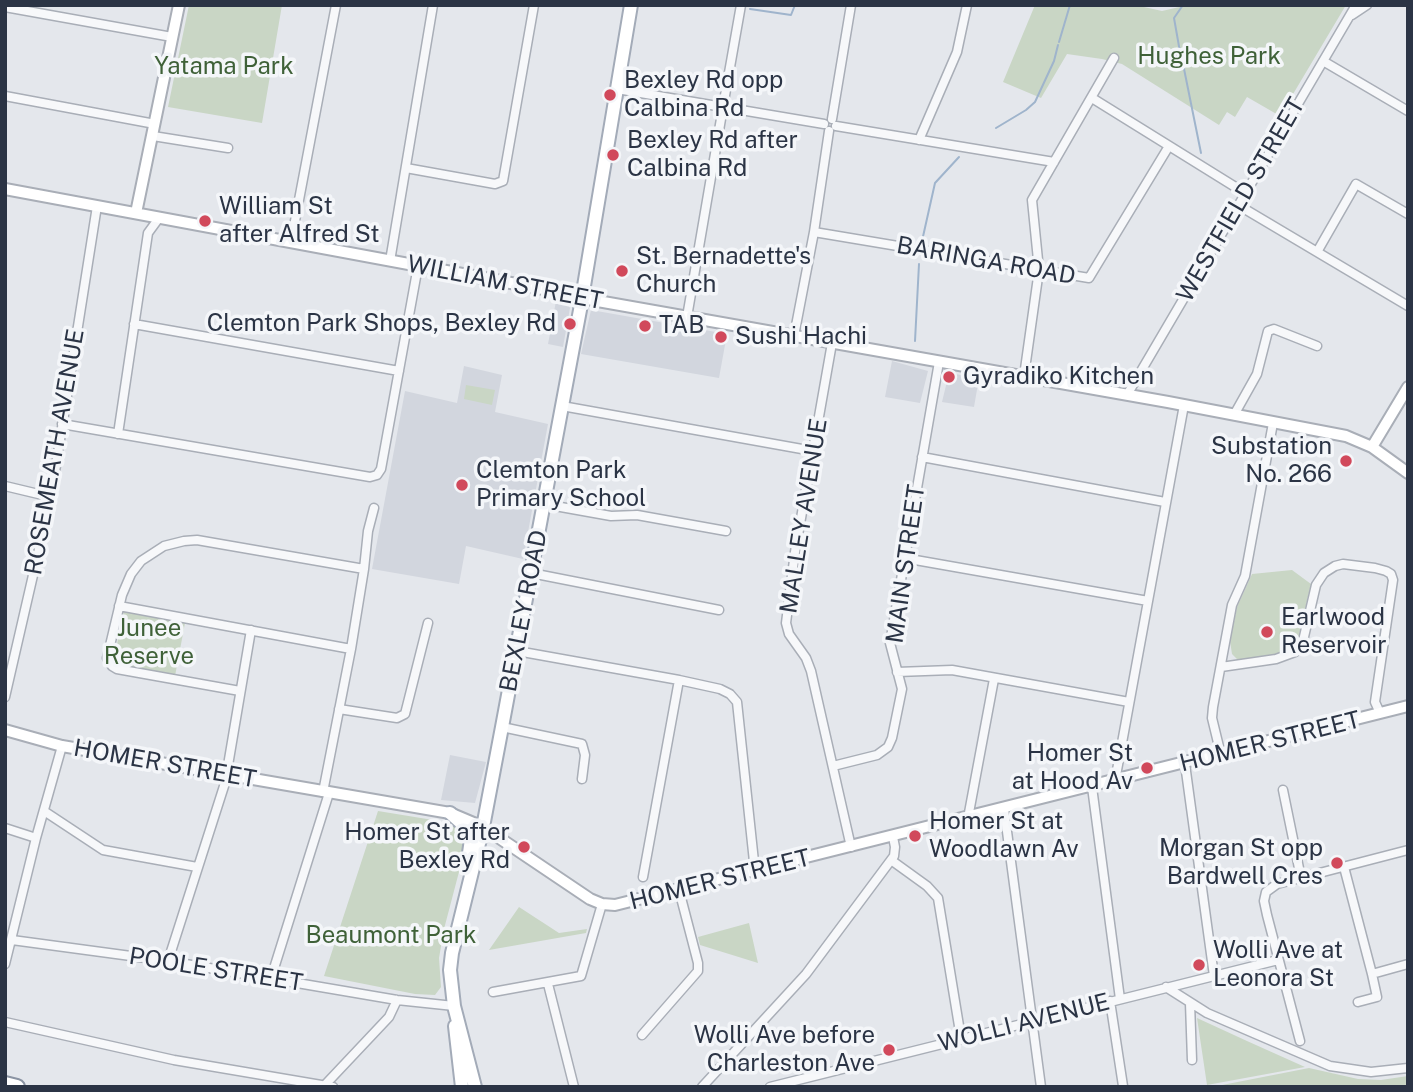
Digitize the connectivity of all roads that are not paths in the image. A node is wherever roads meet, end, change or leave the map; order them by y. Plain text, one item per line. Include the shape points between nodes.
1 (179, 5) edge
2 (336, 5) edge
3 (433, 5) edge
4 (534, 5) edge
5 (632, 5) edge
6 (741, 5) edge
7 (851, 5) edge
8 (967, 5) edge
9 (1356, 5) edge
10 (1367, 5) edge
11 (5, 6) edge
12 (1350, 17) junction
13 (172, 37) junction
14 (1114, 58) dead end
15 (1323, 61) junction
16 (617, 89) junction
17 (5, 96) edge
18 (1092, 98) junction
19 (723, 107) junction
20 (1408, 111) edge
21 (830, 125) junction
22 (154, 130) junction
23 (919, 140) junction
24 (1169, 146) junction
25 (228, 148) dead end
26 (1054, 162) junction
27 (406, 168) junction
28 (5, 189) edge
29 (1245, 193) junction
30 (1238, 205) junction
31 (97, 206) junction
32 (136, 213) junction
33 (1408, 214) edge
34 (159, 218) junction
35 (814, 232) junction
36 (291, 242) junction
37 (1317, 252) junction
38 (390, 261) junction
39 (418, 266) junction
40 (1040, 270) junction
41 (582, 297) junction
42 (1408, 306) edge
43 (687, 317) junction
44 (134, 324) junction
45 (794, 336) junction
46 (832, 343) junction
47 (1317, 346) dead end
48 (939, 362) junction
49 (399, 371) junction
50 (1024, 376) junction
51 (1408, 387) edge
52 (1127, 394) junction
53 (1184, 405) junction
54 (562, 406) junction
55 (1234, 415) junction
56 (1273, 423) junction
57 (62, 424) junction
58 (1384, 426) junction
59 (1322, 431) junction
60 (118, 434) junction
61 (1372, 447) junction
62 (813, 451) junction
63 (922, 457) junction
64 (1408, 473) edge
65 (5, 486) edge
66 (51, 497) junction
67 (1165, 502) junction
68 (544, 504) junction
69 (374, 508) dead end
70 (726, 531) dead end
71 (904, 558) junction
72 (364, 569) junction
73 (531, 573) junction
74 (1148, 601) junction
75 (119, 606) junction
76 (719, 610) dead end
77 (428, 623) dead end
78 (251, 630) junction
79 (351, 649) junction
80 (517, 651) junction
81 (1221, 667) junction
82 (897, 673) junction
83 (994, 678) junction
84 (679, 680) junction
85 (240, 691) junction
86 (5, 697) edge
87 (1129, 702) junction
88 (1408, 706) edge
89 (339, 709) junction
90 (1380, 713) junction
91 (502, 727) junction
92 (5, 730) edge
93 (62, 746) junction
94 (1221, 755) junction
95 (1185, 764) junction
96 (832, 766) junction
97 (225, 775) junction
98 (582, 779) dead end
99 (1115, 781) junction
100 (1092, 787) junction
101 (1283, 790) dead end
102 (326, 793) junction
103 (1004, 809) junction
104 (44, 811) junction
105 (450, 813) junction
106 (968, 818) junction
107 (483, 827) junction
108 (5, 828) edge
109 (893, 837) junction
110 (36, 838) junction
111 (851, 847) junction
112 (1408, 850) edge
113 (891, 860) junction
114 (197, 867) junction
115 (1344, 867) junction
116 (755, 872) junction
117 (643, 877) dead end
118 (1301, 878) junction
119 (469, 881) junction
120 (680, 890) junction
121 (602, 904) junction
122 (12, 940) junction
123 (1278, 960) junction
124 (168, 961) junction
125 (5, 964) edge
126 (1408, 964) edge
127 (1372, 974) junction
128 (1214, 976) junction
129 (271, 978) junction
130 (548, 984) junction
131 (1166, 987) junction
132 (493, 992) dead end
133 (1121, 999) junction
134 (397, 1000) junction
135 (1110, 1001) junction
136 (1358, 1002) dead end
137 (1190, 1003) junction
138 (454, 1005) junction
139 (1033, 1020) junction
140 (5, 1022) edge
141 (642, 1035) dead end
142 (961, 1038) junction
143 (1300, 1041) dead end
144 (1192, 1060) dead end
145 (1408, 1068) edge
146 (5, 1086) edge
147 (327, 1086) edge
148 (1123, 1086) edge
149 (17, 1087) edge
150 (462, 1087) edge
151 (475, 1087) edge
152 (574, 1087) edge
153 (702, 1087) edge
154 (770, 1087) edge
155 (1041, 1087) edge

1 - 13 street
2 - 36 street
3 - 27 street
4 - 27 street via 503,181 495,184
5 - 16 main road, BEXLEY ROAD
6 - 19 street
7 - 21 street
8 - 23 street via 957,52
9 - 12 street, WESTFIELD STREET
10 - 12 street
11 - 13 street
12 - 15 street, WESTFIELD STREET
13 - 22 street
14 - 18 street
15 - 20 street
15 - 29 street, WESTFIELD STREET
16 - 19 street
16 - 41 main road, BEXLEY ROAD
17 - 22 street
18 - 24 street
18 - 26 street
19 - 21 street
19 - 43 street
21 - 23 street
21 - 35 street
22 - 25 street
22 - 32 street
23 - 26 street
24 - 29 street
24 - 40 street, BARINGA ROAD via 1089,278
26 - 40 street via 1032,200
27 - 38 street
28 - 31 street, WILLIAM STREET
29 - 30 street, WESTFIELD STREET
30 - 37 street
30 - 52 street, WESTFIELD STREET
31 - 32 street, WILLIAM STREET
31 - 57 street, ROSEMEATH AVENUE
32 - 34 street, WILLIAM STREET
33 - 37 street via 1356,184
34 - 36 street, WILLIAM STREET
34 - 44 street via 148,233
35 - 40 street, BARINGA ROAD
35 - 45 street
36 - 38 street, WILLIAM STREET
37 - 42 street
38 - 39 street, WILLIAM STREET
39 - 41 street, WILLIAM STREET
39 - 49 street
40 - 50 street
41 - 43 street, WILLIAM STREET
41 - 54 main road, BEXLEY ROAD
43 - 45 street, WILLIAM STREET
44 - 49 street
44 - 60 street
45 - 46 street, WILLIAM STREET
46 - 48 street, WILLIAM STREET
46 - 62 street, MALLEY AVENUE
47 - 55 street via 1274,329 1268,331 1257,374
48 - 50 street, WILLIAM STREET
48 - 63 street, MAIN STREET
49 - 60 street via 381,468 370,477
50 - 52 street, WILLIAM STREET
51 - 58 street
52 - 53 street, WILLIAM STREET
53 - 55 street, WILLIAM STREET
53 - 67 street
54 - 62 street
54 - 68 main road, BEXLEY ROAD
55 - 56 street, WILLIAM STREET
56 - 59 street, WILLIAM STREET
56 - 81 street via 1245,576 1232,605
57 - 60 street
57 - 66 street, ROSEMEATH AVENUE
58 - 59 street via 1372,435
58 - 61 street
59 - 61 street, WILLIAM STREET
61 - 64 street, WILLIAM STREET
62 - 96 street, MALLEY AVENUE via 786,623 811,671
63 - 67 street
63 - 71 street, MAIN STREET
65 - 66 street
66 - 86 street, ROSEMEATH AVENUE
67 - 74 street
68 - 70 street
68 - 73 main road, BEXLEY ROAD
69 - 72 street
71 - 74 street
71 - 82 street, MAIN STREET via 890,643
72 - 75 street via 184,541 164,546 141,561
72 - 79 street
73 - 76 street
73 - 80 main road, BEXLEY ROAD
74 - 87 street
75 - 78 street
75 - 85 street via 107,658 111,666
77 - 89 street via 405,714 397,718
78 - 79 street
78 - 85 street
79 - 89 street
80 - 84 street
80 - 91 main road, BEXLEY ROAD
81 - 90 street via 1295,652 1303,641 1315,585 1324,573 1343,564 1376,568 1391,574 1393,580 1375,702
81 - 94 street via 1212,718
82 - 83 street via 944,669
82 - 96 street, MAIN STREET via 902,689 888,747 877,755
83 - 87 street
83 - 106 street
84 - 116 street via 720,689 737,702
84 - 117 street
85 - 97 street
87 - 99 street
88 - 90 street, HOMER STREET
89 - 102 street
90 - 94 street, HOMER STREET
91 - 98 street via 582,744
91 - 107 main road, BEXLEY ROAD
92 - 93 street, HOMER STREET
93 - 97 street, HOMER STREET
93 - 104 street
94 - 95 street, HOMER STREET
95 - 99 street, HOMER STREET
95 - 128 street
96 - 111 street, MALLEY AVENUE
97 - 102 street, HOMER STREET
97 - 114 street
99 - 100 street, HOMER STREET
100 - 103 street, HOMER STREET
100 - 133 street
101 - 118 street
102 - 105 street, HOMER STREET
102 - 129 street
103 - 106 street, HOMER STREET
103 - 139 street
104 - 110 street
104 - 114 street via 103,850
105 - 107 street, HOMER STREET
105 - 119 main road via 471,835
106 - 109 street, HOMER STREET
107 - 119 main road, BEXLEY ROAD
107 - 121 street, HOMER STREET
108 - 110 street
109 - 111 street, HOMER STREET
109 - 113 street
110 - 122 street
111 - 116 street, HOMER STREET
112 - 115 street
113 - 142 street via 938,898
113 - 153 street via 806,974
114 - 124 street
115 - 118 street
115 - 127 street
116 - 120 street, HOMER STREET
118 - 123 street via 1268,889 1264,897
119 - 138 main road, BEXLEY ROAD via 452,953
120 - 121 street, HOMER STREET via 624,904
120 - 141 street via 698,971
121 - 130 street via 580,976
122 - 124 street, POOLE STREET
122 - 125 street
123 - 128 street, WOLLI AVENUE
123 - 143 street
124 - 129 street, POOLE STREET
126 - 127 street
127 - 136 street via 1377,997
128 - 131 street, WOLLI AVENUE
129 - 134 street, POOLE STREET
130 - 132 street
130 - 152 street
131 - 133 street, WOLLI AVENUE
131 - 137 street
133 - 135 street, WOLLI AVENUE
134 - 138 street, POOLE STREET
134 - 147 street via 389,1017
135 - 139 street, WOLLI AVENUE
135 - 148 street
137 - 144 street
137 - 145 street via 1330,1066 1371,1072
138 - 150 main road, BEXLEY ROAD
138 - 151 main road, BEXLEY ROAD
139 - 142 street, WOLLI AVENUE
139 - 155 street
140 - 147 street via 174,1060
142 - 154 street, WOLLI AVENUE
146 - 149 highway

